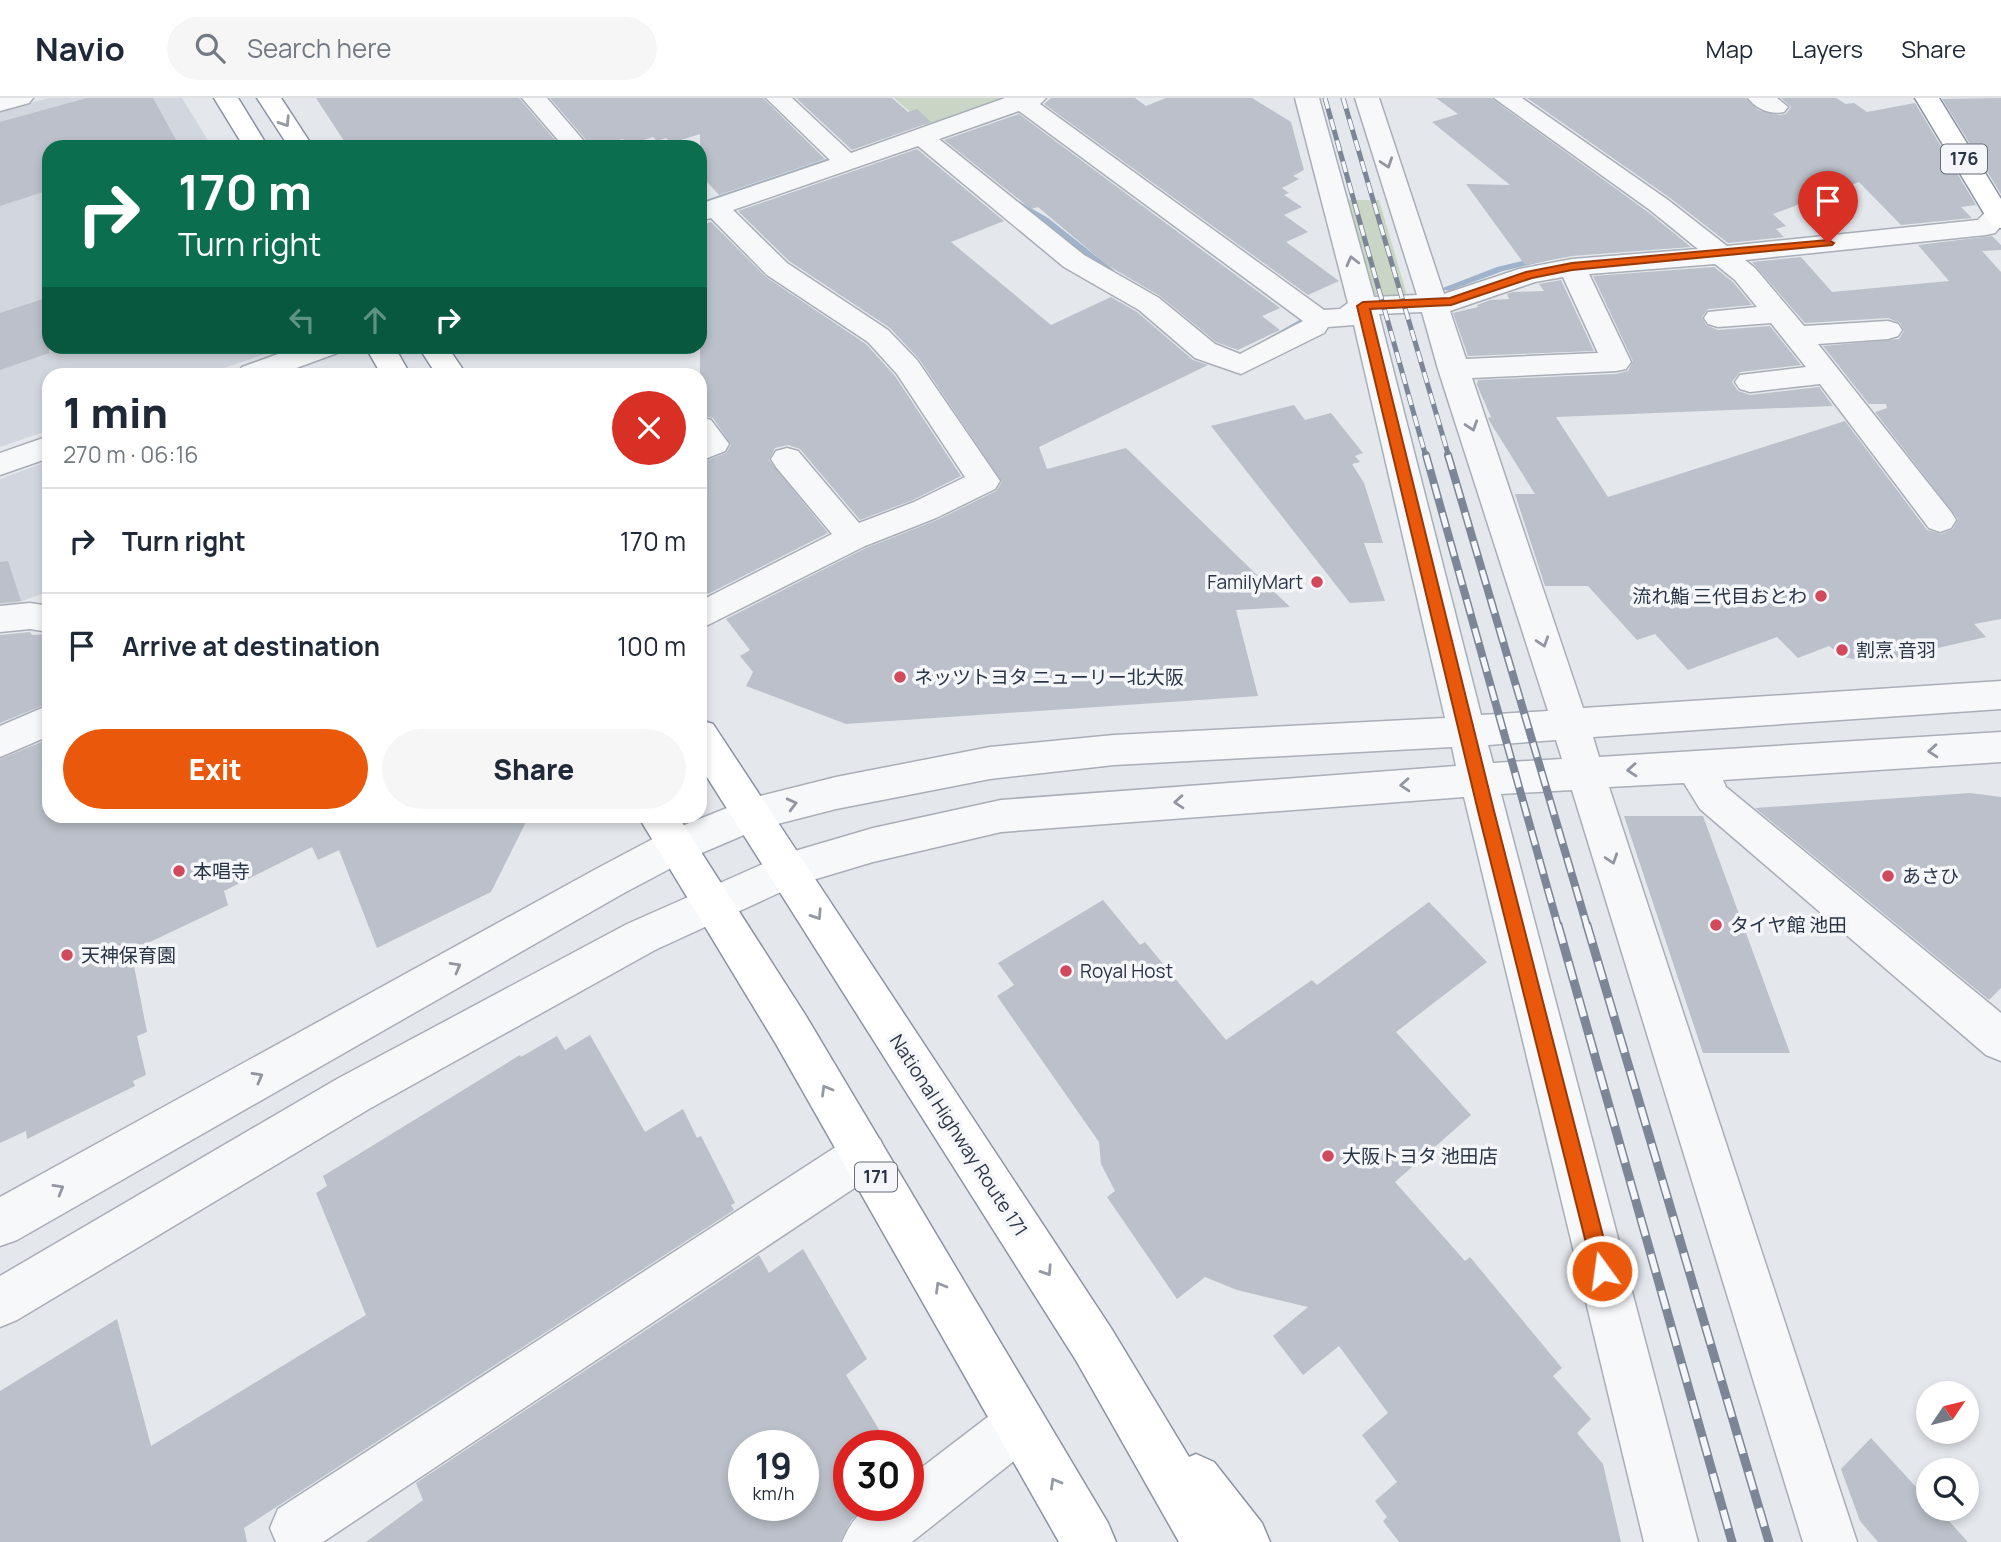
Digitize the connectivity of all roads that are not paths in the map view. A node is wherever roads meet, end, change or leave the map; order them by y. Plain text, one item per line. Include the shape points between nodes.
1 (21, 98) edge
2 (226, 98) edge
3 (269, 98) edge
4 (534, 98) edge
5 (778, 98) edge
6 (1307, 98) edge
7 (1367, 98) edge
8 (1506, 98) edge
9 (1927, 98) edge
10 (1024, 99) edge
11 (0, 104) edge
12 (923, 138) junction
13 (252, 140) edge
14 (296, 140) edge
15 (571, 140) edge
16 (847, 162) junction
17 (708, 211) edge
18 (1999, 215) edge
19 (1723, 254) junction
20 (1572, 267) junction
21 (1432, 304) junction
22 (1363, 306) junction
23 (1778, 314) junction
24 (1718, 318) dead end
25 (1318, 319) junction
26 (1888, 330) dead end
27 (1796, 336) junction
28 (307, 354) edge
29 (268, 368) edge
30 (1453, 369) junction
31 (1828, 374) junction
32 (1750, 382) dead end
33 (707, 436) edge
34 (707, 447) edge
35 (42, 449) edge
36 (787, 459) dead end
37 (0, 464) edge
38 (1940, 520) dead end
39 (853, 538) junction
40 (707, 613) edge
41 (0, 619) edge
42 (42, 619) edge
43 (2001, 695) edge
44 (42, 723) edge
45 (1569, 723) junction
46 (1467, 731) junction
47 (0, 742) edge
48 (707, 746) edge
49 (2001, 747) edge
50 (1694, 766) junction
51 (1585, 773) junction
52 (1479, 780) junction
53 (752, 814) junction
54 (667, 831) edge
55 (788, 870) junction
56 (711, 903) junction
57 (2001, 1041) edge
58 (864, 1155) junction
59 (0, 1223) edge
60 (0, 1303) edge
61 (1094, 1345) junction
62 (1020, 1424) junction
63 (298, 1528) dead end
64 (869, 1542) edge
65 (1089, 1542) edge
66 (1209, 1542) edge
67 (1243, 1542) edge
68 (1671, 1542) edge
69 (1830, 1542) edge

1 - 11 street
2 - 13 highway
3 -> 14 highway
4 - 15 street
5 - 16 street
22 -> 6 street
7 -> 21 street
8 - 19 street
9 - 18 highway, 176
10 - 12 street
10 - 25 street
12 - 16 street
12 - 25 street via 1074,261 1149,304 1205,351 1241,365 1314,327
16 - 17 street
17 - 39 street via 777,269 878,336 907,367 984,481
18 - 19 street via 1986,227
19 - 20 street
19 - 23 street
20 - 21 street
20 - 30 street via 1616,362
21 - 22 street
21 - 30 street
22 - 25 street via 1347,318
22 - 46 street
23 - 24 street
23 - 27 street
26 - 27 street
27 - 31 street
28 - 29 street
30 -> 45 street
31 - 32 street
31 - 38 street
33 - 34 street via 714,444
35 - 37 street
36 - 39 street
39 - 40 street
41 - 42 street
43 - 45 street
44 - 47 street
45 - 46 street
45 - 51 street
46 - 52 street
53 -> 46 street via 990,763 1114,750
48 - 53 highway, National Highway Route 171
49 -> 50 street
50 -> 51 street
50 - 57 street via 1713,798
51 - 52 street
51 -> 69 street
52 -> 55 street via 1001,816
52 - 68 street
53 - 54 street
53 - 55 highway, National Highway Route 171
54 - 56 highway, 171
59 -> 54 street
55 - 56 street
55 -> 61 highway, National Highway Route 171
58 -> 56 highway, 171
56 - 60 street via 353,1094
62 -> 58 highway, 171
58 - 63 street
61 - 66 highway, National Highway Route 171
61 - 67 highway
62 - 64 street
65 -> 62 highway, 171

